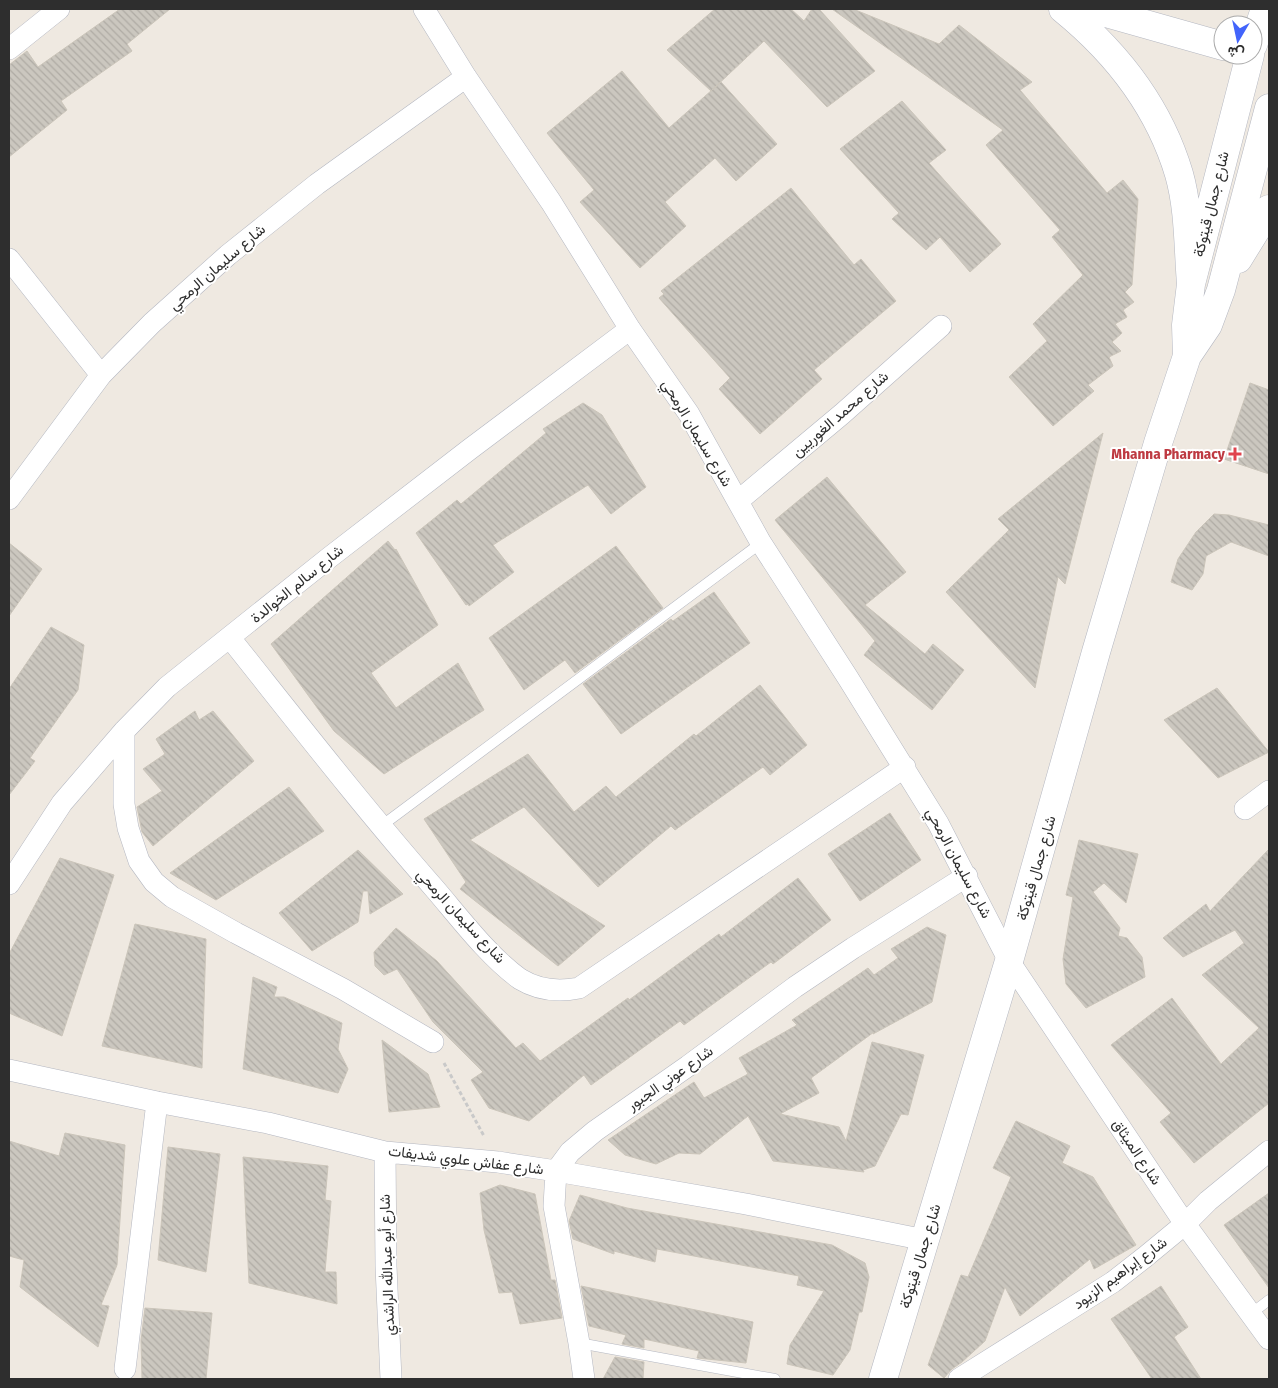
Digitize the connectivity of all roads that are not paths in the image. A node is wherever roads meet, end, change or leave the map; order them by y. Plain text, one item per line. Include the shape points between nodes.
1 (59, 9) edge
2 (424, 9) edge
3 (1063, 9) edge
4 (1092, 9) edge
5 (1213, 43) edge
6 (9, 49) edge
7 (1248, 65) edge
8 (466, 77) junction
9 (1269, 108) edge
10 (1269, 209) edge
11 (9, 259) edge
12 (1191, 284) junction
13 (1220, 290) junction
14 (941, 326) dead end
15 (630, 329) junction
16 (1187, 356) junction
17 (101, 375) junction
18 (9, 499) edge
19 (738, 501) junction
20 (761, 543) junction
21 (230, 638) junction
22 (124, 731) junction
23 (905, 767) junction
24 (1269, 792) edge
25 (1245, 809) dead end
26 (380, 827) junction
27 (12, 870) edge
28 (967, 876) junction
29 (1009, 961) junction
30 (433, 1042) road end
31 (9, 1070) edge
32 (157, 1102) junction
33 (1269, 1151) edge
34 (385, 1152) junction
35 (556, 1171) junction
36 (1185, 1224) junction
37 (925, 1240) junction
38 (1269, 1300) edge
39 (1252, 1314) junction
40 (1269, 1339) edge
41 (580, 1343) junction
42 (124, 1370) dead end
43 (392, 1379) edge
44 (584, 1379) edge
45 (775, 1379) edge
46 (883, 1379) edge
47 (959, 1379) edge

1 - 6 street
2 - 8 street, شارع سليمان الرمحي
3 - 12 street via 1125,70 1149,104 1164,133 1179,175
4 - 5 street
7 - 12 street, شارع جمال قيتوكة
8 - 15 street, شارع سليمان الرمحي via 551,202
8 - 17 street, شارع سليمان الرمحي via 317,184 228,255 152,323
9 - 13 street, شارع جمال قيتوكة
10 - 13 street
11 - 17 street
12 - 16 street, شارع جمال قيتوكة via 1186,325
13 - 16 street, شارع جمال قيتوكة via 1208,325
14 - 19 street, شارع محمد الغوريين
15 - 19 street, شارع سليمان الرمحي via 689,414
15 - 21 street, شارع سالم الخوالدة via 330,557
16 - 29 street, شارع جمال قيتوكة via 1096,652
17 - 18 street, شارع سليمان الرمحي
19 - 20 street, شارع سليمان الرمحي
20 - 23 street, شارع سليمان الرمحي
20 - 26 lane
21 - 22 street, شارع سالم الخوالدة via 167,687
21 - 26 street, شارع سليمان الرمحي
22 - 27 street, شارع سالم الخوالدة via 62,803
22 - 30 street via 124,804 128,828 139,862 154,882 172,897 343,989
23 - 26 street, شارع سليمان الرمحي via 605,972 579,988 564,990 550,990 521,979 489,950
23 - 28 street, شارع سليمان الرمحي
24 - 25 street
28 - 29 street, شارع سليمان الرمحي
28 - 35 street, شارع عوني الجبور via 795,987 595,1131 570,1152
29 - 36 street, شارع الميثاق
29 - 37 street, شارع جمال قيتوكة
31 - 32 street, شارع عفاش علوي شديفات
32 - 34 street, شارع عفاش علوي شديفات via 268,1123
32 - 42 street
33 - 36 street, شارع إبراهيم الزيود via 1208,1200
34 - 35 street, شارع عفاش علوي شديفات via 498,1162
34 - 43 street, شارع أبو عبدالله الراشدي via 386,1266
35 - 37 street, شارع عفاش علوي شديفات
35 - 41 street via 554,1206
36 - 39 street, شارع الميثاق
36 - 47 street, شارع إبراهيم الزيود via 1113,1282
37 - 46 street, شارع جمال قيتوكة
38 - 39 lane
39 - 40 street, شارع الميثاق
41 - 44 street
41 - 45 lane

